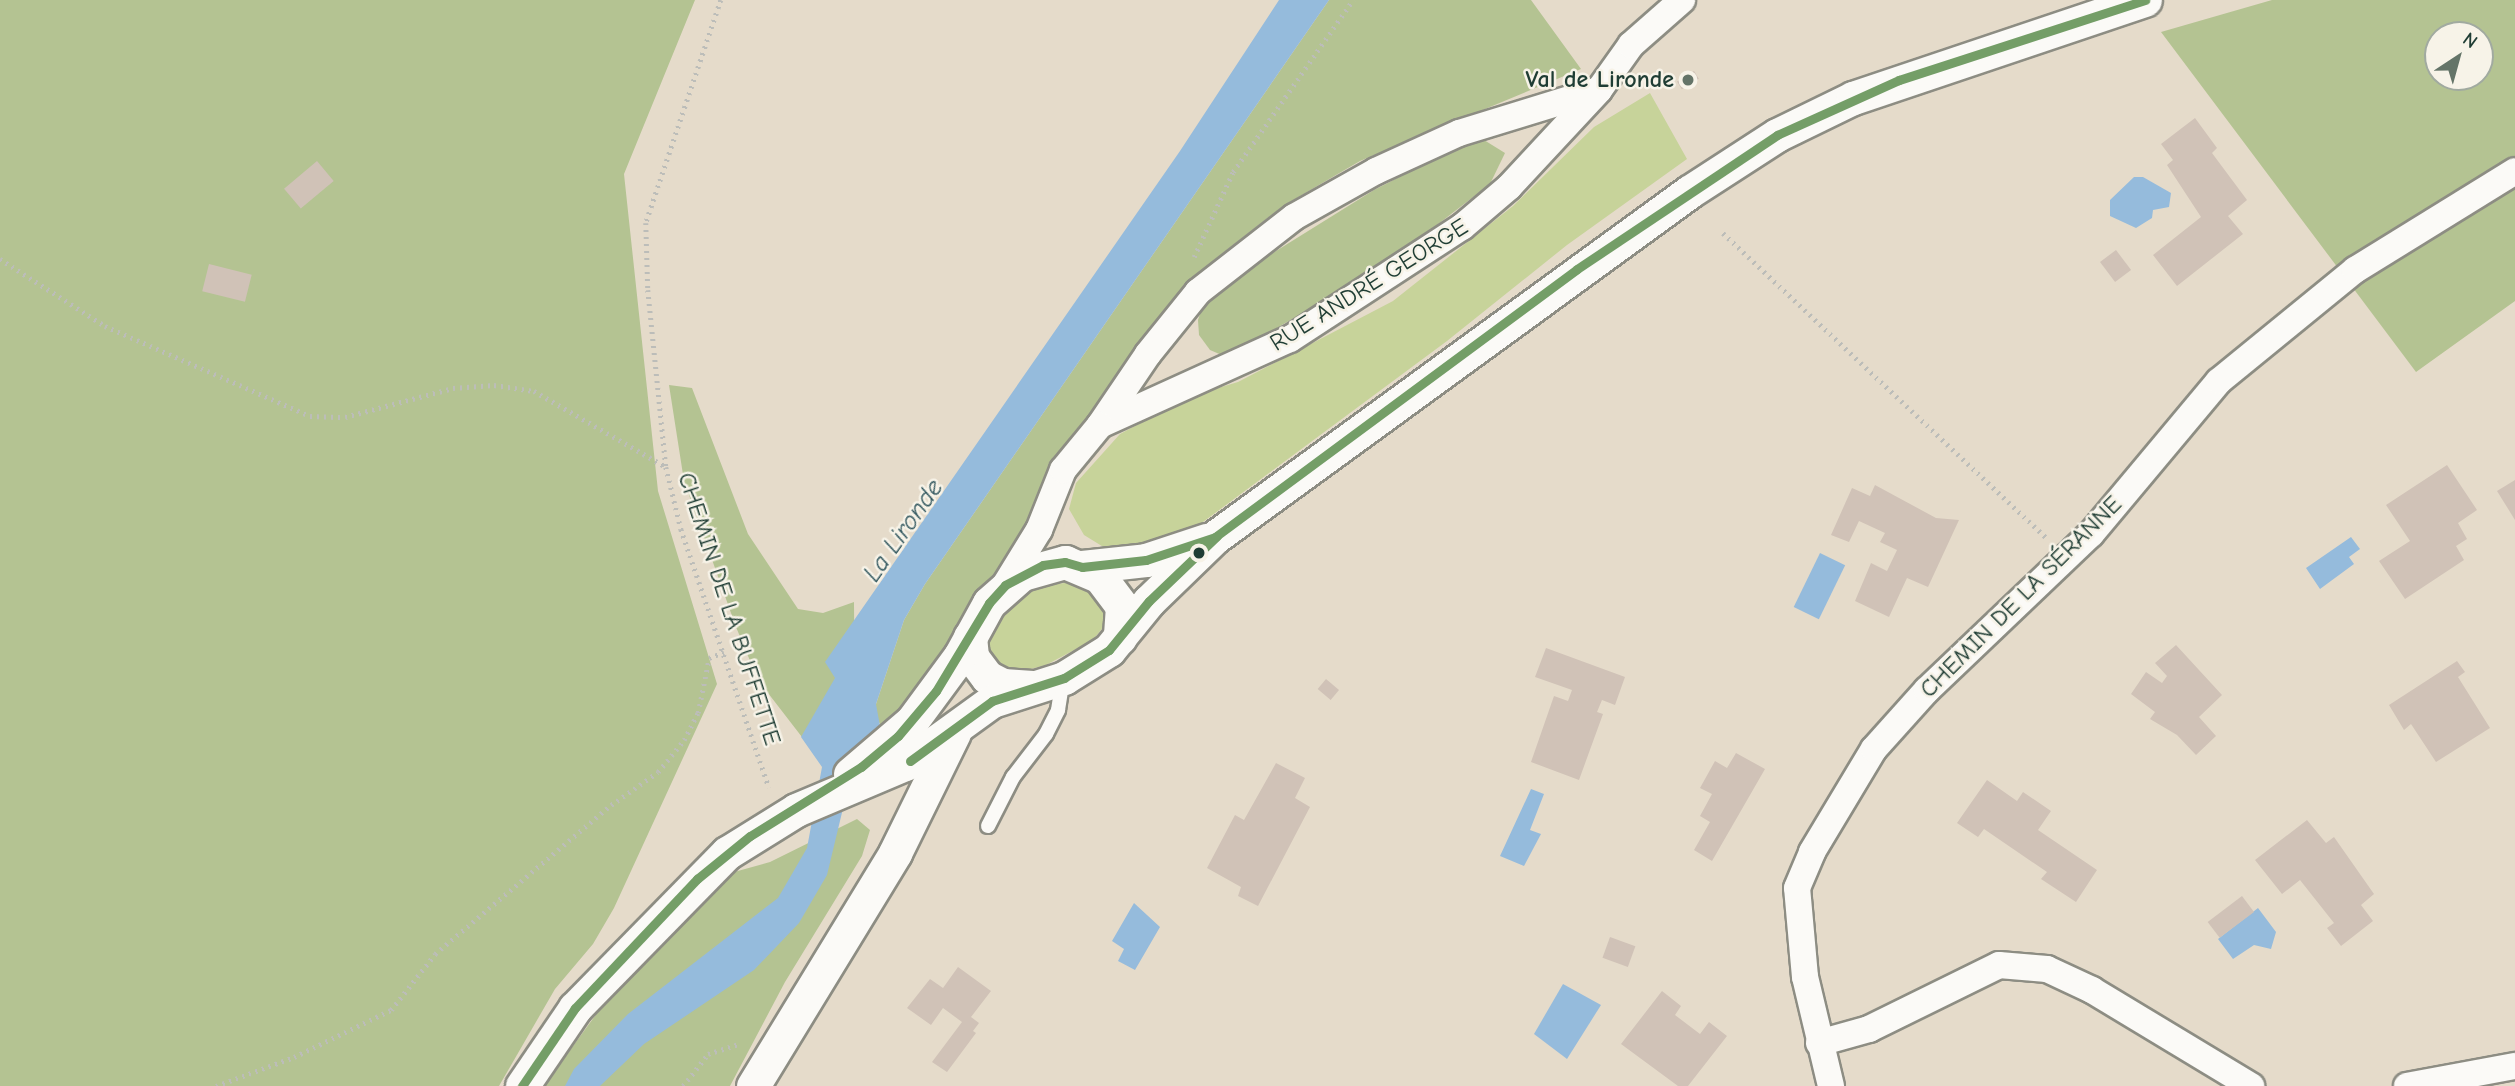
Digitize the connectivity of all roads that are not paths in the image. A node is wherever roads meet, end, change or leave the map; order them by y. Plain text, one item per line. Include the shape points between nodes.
1 (1682, 0) edge
2 (2145, 0) edge
3 (1599, 90) junction
4 (2515, 172) edge
5 (1100, 425) junction
6 (1047, 506) junction
7 (1215, 537) junction
8 (1073, 565) junction
9 (1005, 584) junction
10 (970, 637) junction
11 (1120, 638) junction
12 (1049, 683) junction
13 (936, 691) junction
14 (960, 723) junction
15 (905, 764) junction
16 (863, 774) junction
17 (988, 825) dead end
18 (895, 853) junction
19 (1819, 1043) junction
20 (2515, 1066) edge
21 (522, 1086) edge
22 (754, 1086) edge
23 (1831, 1086) edge
24 (2251, 1086) edge
25 (2407, 1086) edge

1 - 3 street, RUE ANDRÉ GEORGE via 1631,45
2 - 7 street via 1899,80 1777,135 1577,269
3 - 5 street, RUE ANDRÉ GEORGE via 1509,187 1452,234 1290,339
3 - 5 street, RUE ANDRÉ GEORGE via 1459,133 1376,171 1294,217 1198,292
4 - 19 street, CHEMIN DE LA SÉRANNE via 2355,270 2219,381 2091,534 1936,682 1874,749 1812,852 1797,888 1798,933
5 - 6 street, RUE ANDRÉ GEORGE via 1074,453
6 - 8 street
6 - 9 street, RUE ANDRÉ GEORGE via 1039,530
7 - 8 street via 1146,560
7 - 11 street via 1149,601
8 - 9 street via 1042,565
8 - 11 street via 1117,594 1122,606
9 - 10 street
10 - 12 street via 972,657 987,677 1003,685
10 - 13 street
11 - 12 street via 1109,650
12 - 14 street via 992,701
12 - 17 lane via 1058,710 1013,777
13 - 15 street
13 - 16 street
14 - 15 street
14 - 18 street
15 - 16 street
15 - 18 street via 905,810
16 - 21 street via 727,852 575,1008
18 - 22 street
19 - 23 street, CHEMIN DE LA SÉRANNE
19 - 24 street via 1870,1029 1999,965 2047,970 2092,990
20 - 25 street

